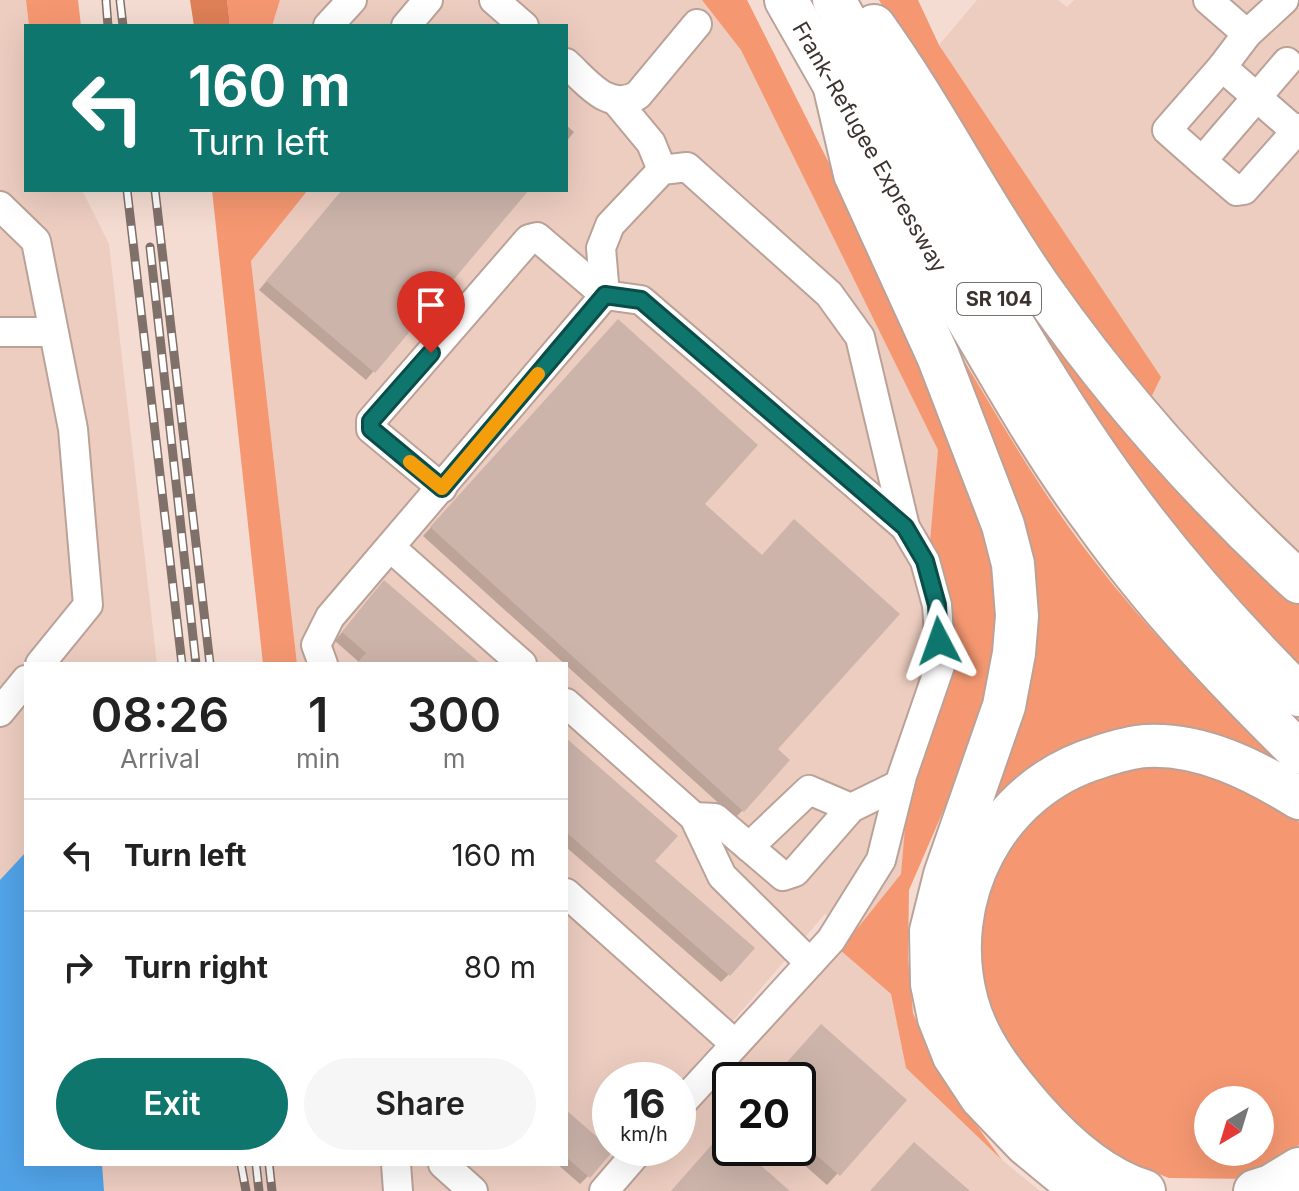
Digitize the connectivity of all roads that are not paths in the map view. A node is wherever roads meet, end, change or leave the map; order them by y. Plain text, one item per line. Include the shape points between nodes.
1 (352, 0) edge
2 (494, 0) edge
3 (786, 0) edge
4 (834, 0) edge
5 (856, 0) edge
6 (1208, 0) edge
7 (1284, 0) edge
8 (330, 24) edge
9 (522, 24) edge
10 (697, 24) dead end
11 (1247, 34) junction
12 (1287, 62) dead end
13 (568, 65) edge
14 (1222, 67) junction
15 (835, 88) junction
16 (1257, 97) junction
17 (627, 99) junction
18 (1298, 131) edge
19 (1202, 161) junction
20 (662, 170) junction
21 (0, 206) edge
22 (605, 295) junction
23 (0, 332) edge
24 (53, 332) junction
25 (442, 488) junction
26 (905, 527) junction
27 (390, 547) junction
28 (1299, 582) edge
29 (42, 662) edge
30 (322, 662) edge
31 (520, 662) edge
32 (24, 682) edge
33 (1299, 695) edge
34 (568, 705) edge
35 (0, 712) edge
36 (1299, 752) edge
37 (900, 784) junction
38 (1299, 798) edge
39 (851, 808) junction
40 (694, 817) junction
41 (749, 847) junction
42 (568, 895) edge
43 (810, 963) junction
44 (735, 1044) junction
45 (696, 1087) edge
46 (396, 1166) edge
47 (445, 1166) edge
48 (626, 1166) edge
49 (1299, 1169) edge
50 (398, 1191) edge
51 (473, 1191) edge
52 (604, 1191) edge
53 (1083, 1191) edge
54 (1144, 1191) edge
55 (1255, 1191) edge

1 - 8 street
2 - 9 street
3 - 15 highway, Frank-Refugee Expressway / SR 104
4 - 33 highway, Frank-Refugee Expressway / SR 104 via 1006,311 1089,443 1159,539
5 - 28 highway via 909,75 1041,290 1112,385 1190,475
6 - 11 street
7 - 11 street
10 - 17 street
11 - 14 street
12 - 16 street
13 - 17 street via 606,99
14 - 16 street
14 - 19 street via 1167,130
15 - 36 highway, Frank-Refugee Expressway / SR 104 via 1054,463 1161,606
15 - 53 highway via 855,174 938,356 1013,564 1017,616 1004,706 931,931 939,1018 954,1056 981,1097 1026,1144
16 - 18 street
16 - 19 street
17 - 20 street
18 - 19 street via 1244,190 1237,191
20 - 22 street via 610,225 601,248
20 - 26 street via 687,167 829,294 860,337
21 - 24 street via 36,241
22 - 25 street
22 - 25 street via 537,237 529,239 371,421 371,429
22 - 26 street via 641,300
23 - 24 street
24 - 29 street via 73,429 88,605
25 - 27 street
26 - 37 street via 925,561 937,605 941,663
27 - 30 street via 330,617 316,645
27 - 31 street
32 - 35 street
34 - 40 street
37 - 39 street
37 - 43 street via 881,860 831,940
38 - 54 highway via 1239,765 1208,755 1146,746 1118,751 1087,760 1039,787 1003,821 975,865 958,935 962,981 977,1029 1004,1073 1063,1140 1110,1176
39 - 41 street via 809,790
39 - 41 street via 795,872 783,876
40 - 41 street via 715,818
40 - 43 street via 722,876
42 - 44 street
43 - 44 street
44 - 45 street
46 - 50 street
47 - 51 street
48 - 52 street
49 - 55 highway

